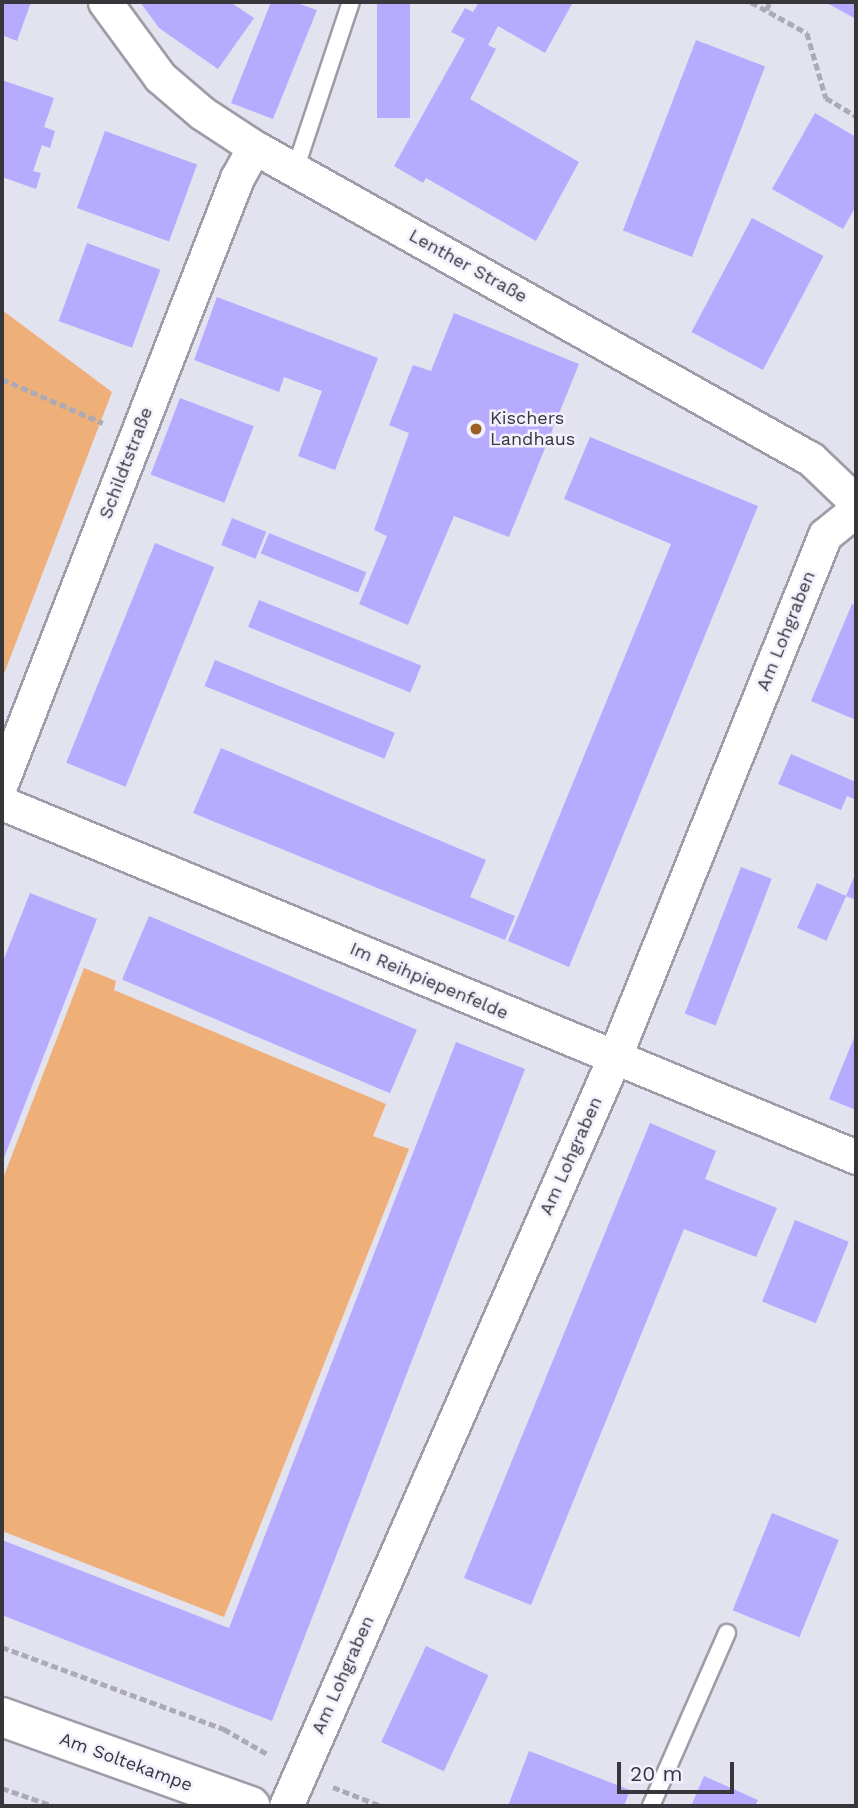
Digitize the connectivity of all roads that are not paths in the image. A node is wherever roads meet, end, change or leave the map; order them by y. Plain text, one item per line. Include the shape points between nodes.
1 (105, 2) edge
2 (351, 2) edge
3 (254, 147) junction
4 (295, 170) junction
5 (856, 502) edge
6 (856, 510) edge
7 (2, 782) edge
8 (2, 803) edge
9 (614, 1058) junction
10 (856, 1157) edge
11 (727, 1633) dead end
12 (2, 1717) edge
13 (251, 1806) edge
14 (286, 1806) edge
15 (651, 1806) edge

1 - 3 street, Lenther Straße via 169,85
2 - 4 lane
3 - 4 street, Lenther Straße
3 - 7 street, Schildtstraße via 237,178
4 - 5 street, Lenther Straße via 811,459
6 - 9 street, Am Lohgraben via 825,535
8 - 9 street, Im Reihpiepenfelde
9 - 10 street, Im Reihpiepenfelde
9 - 14 street, Am Lohgraben
11 - 15 lane
12 - 13 street, Am Soltekampe

